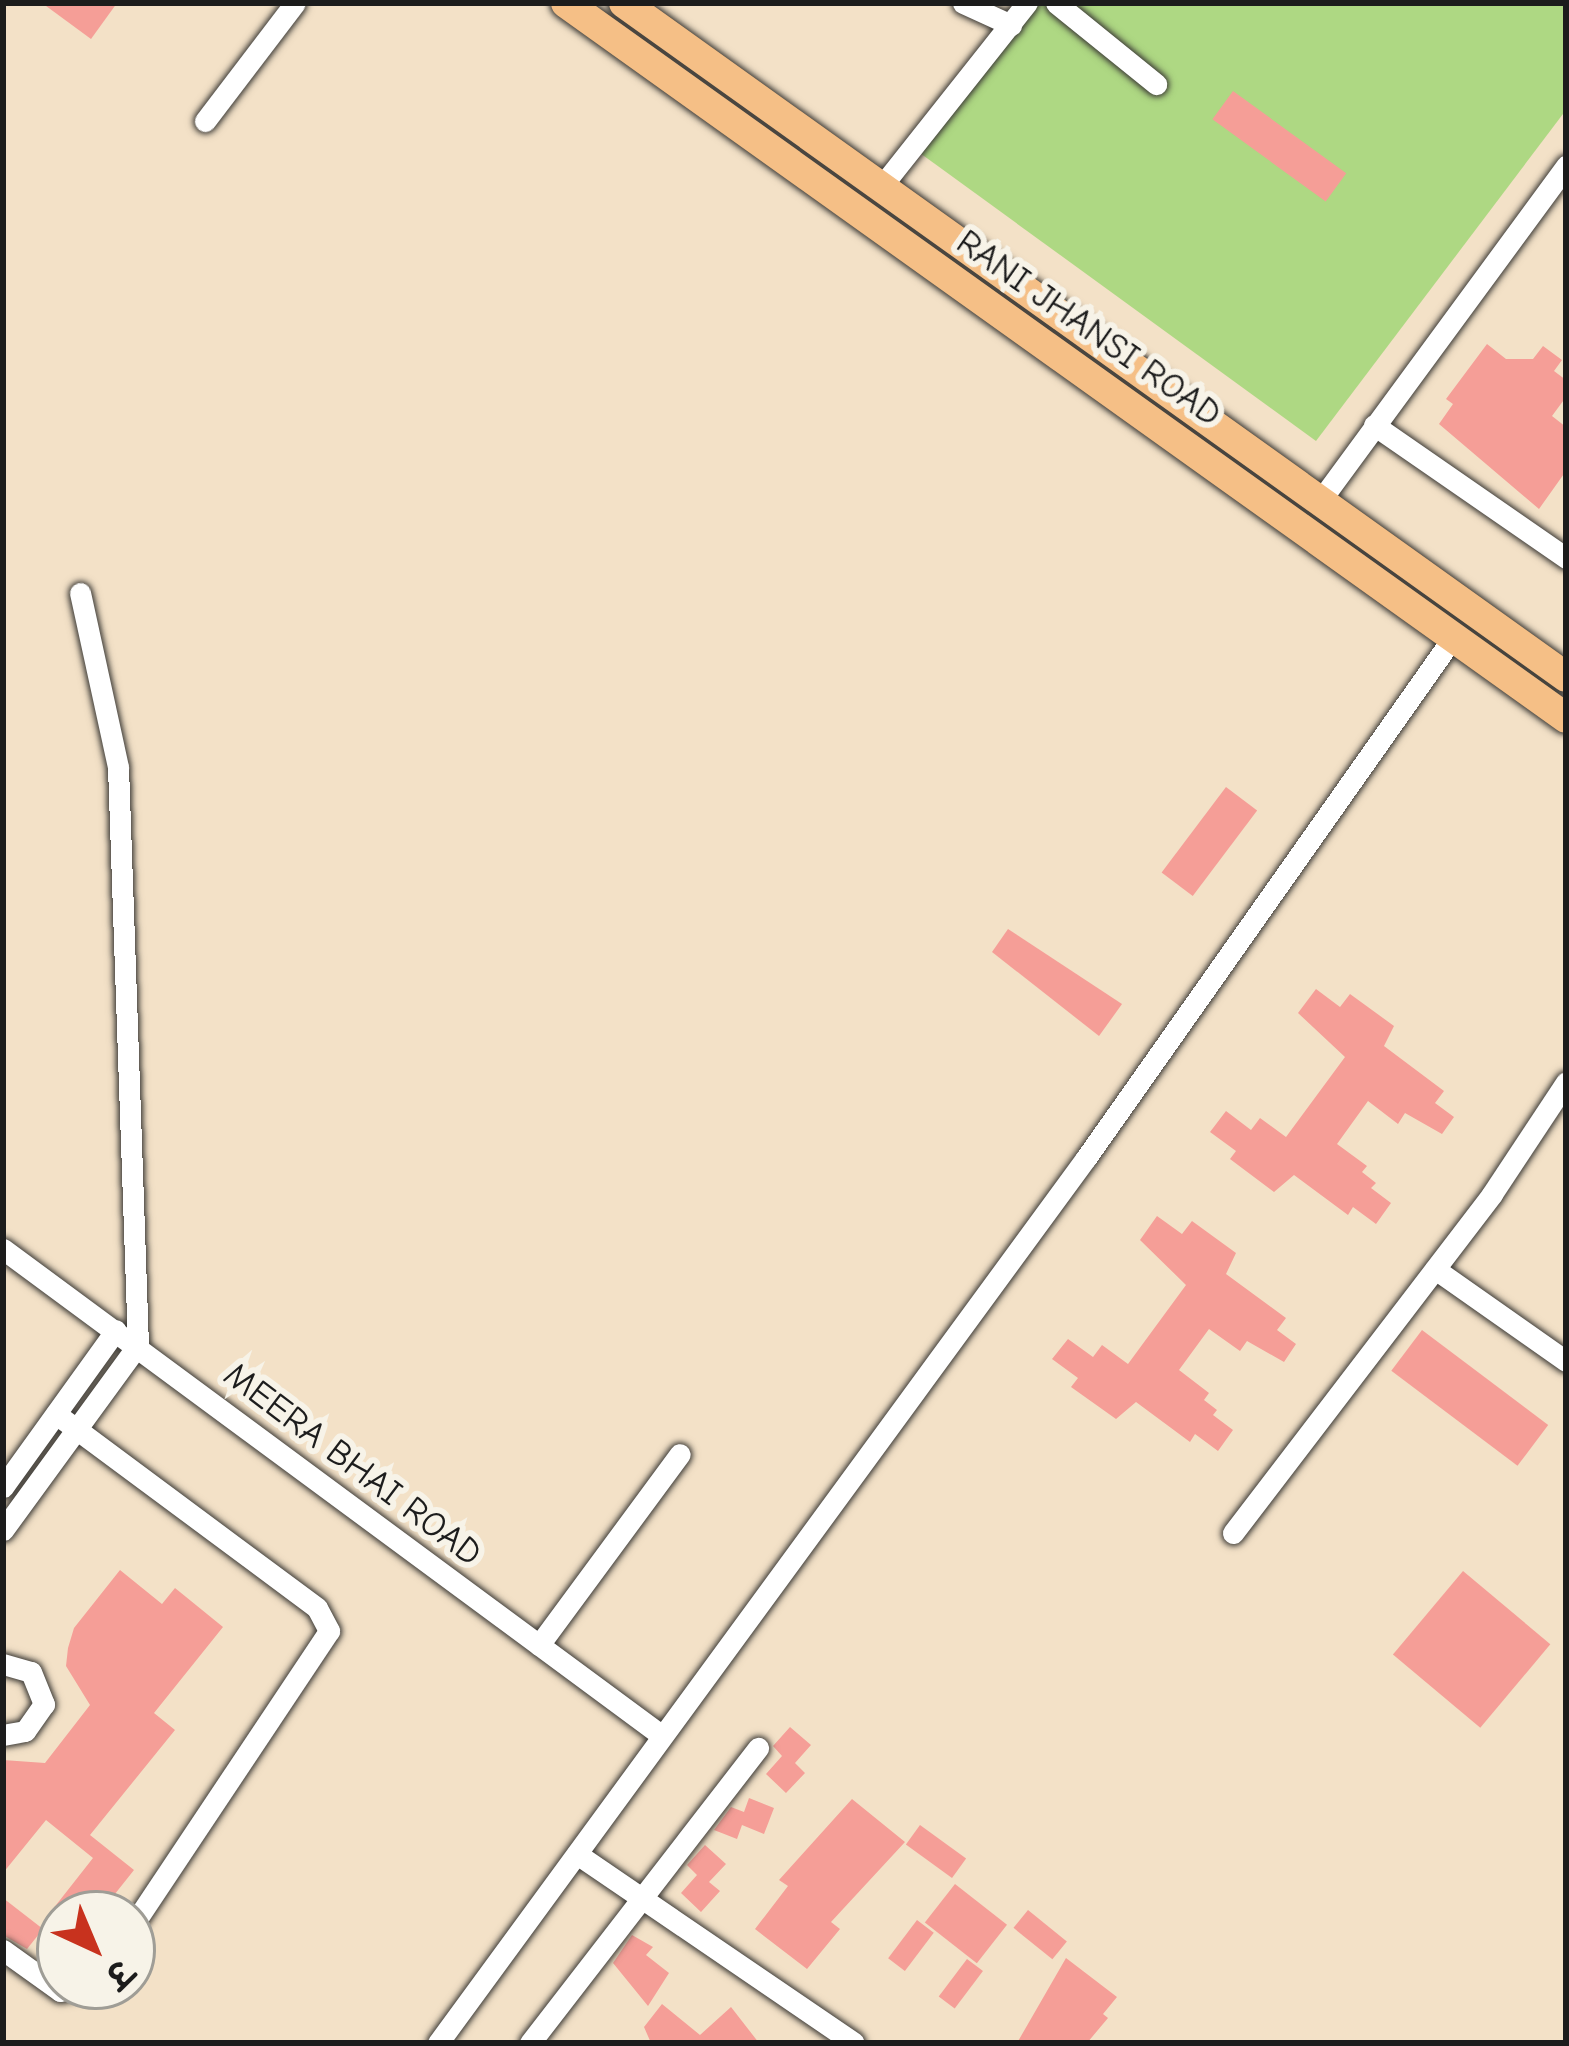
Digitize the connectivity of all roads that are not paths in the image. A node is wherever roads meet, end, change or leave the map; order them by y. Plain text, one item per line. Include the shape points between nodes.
1 (295, 3) edge
2 (566, 3) edge
3 (624, 3) edge
4 (963, 3) edge
5 (1027, 3) edge
6 (1055, 3) edge
7 (1011, 25) junction
8 (1156, 84) dead end
9 (205, 121) dead end
10 (1562, 178) edge
11 (881, 188) junction
12 (1374, 424) junction
13 (1320, 501) junction
14 (1566, 558) edge
15 (80, 593) dead end
16 (1454, 636) junction
17 (1566, 676) edge
18 (1566, 718) edge
19 (1566, 1082) edge
20 (3, 1249) edge
21 (1435, 1269) junction
22 (116, 1330) junction
23 (138, 1345) junction
24 (1566, 1361) edge
25 (56, 1414) junction
26 (77, 1429) junction
27 (680, 1454) dead end
28 (3, 1487) edge
29 (3, 1530) edge
30 (1233, 1533) dead end
31 (539, 1645) junction
32 (3, 1664) edge
33 (661, 1735) junction
34 (3, 1736) edge
35 (758, 1748) dead end
36 (577, 1854) junction
37 (156, 1890) edge
38 (643, 1892) junction
39 (3, 1950) edge
40 (36, 1974) edge
41 (438, 2043) edge
42 (530, 2043) edge
43 (854, 2043) edge

1 - 9 street
2 - 16 highway, RANI JHANSI ROAD
3 - 11 highway, RANI JHANSI ROAD
4 - 7 street
5 - 7 street
6 - 8 street
7 - 11 street
10 - 12 street
11 - 13 highway, RANI JHANSI ROAD
12 - 13 street
12 - 14 street
13 - 17 highway, RANI JHANSI ROAD
15 - 23 street via 118,766
16 - 18 highway, RANI JHANSI ROAD
16 - 33 street via 1086,1158
19 - 21 street
20 - 22 street, MEERA BHAI ROAD
21 - 24 street
21 - 30 street
22 - 23 street, MEERA BHAI ROAD
22 - 25 street
23 - 26 street
23 - 31 street, MEERA BHAI ROAD
25 - 26 street
25 - 28 street
26 - 29 street
26 - 37 street via 317,1608 328,1631
27 - 31 street
31 - 33 street, MEERA BHAI ROAD
32 - 34 street via 32,1672 44,1704 25,1731
33 - 36 street
35 - 38 street
36 - 38 street
36 - 41 street
38 - 42 street
38 - 43 street
39 - 40 street

